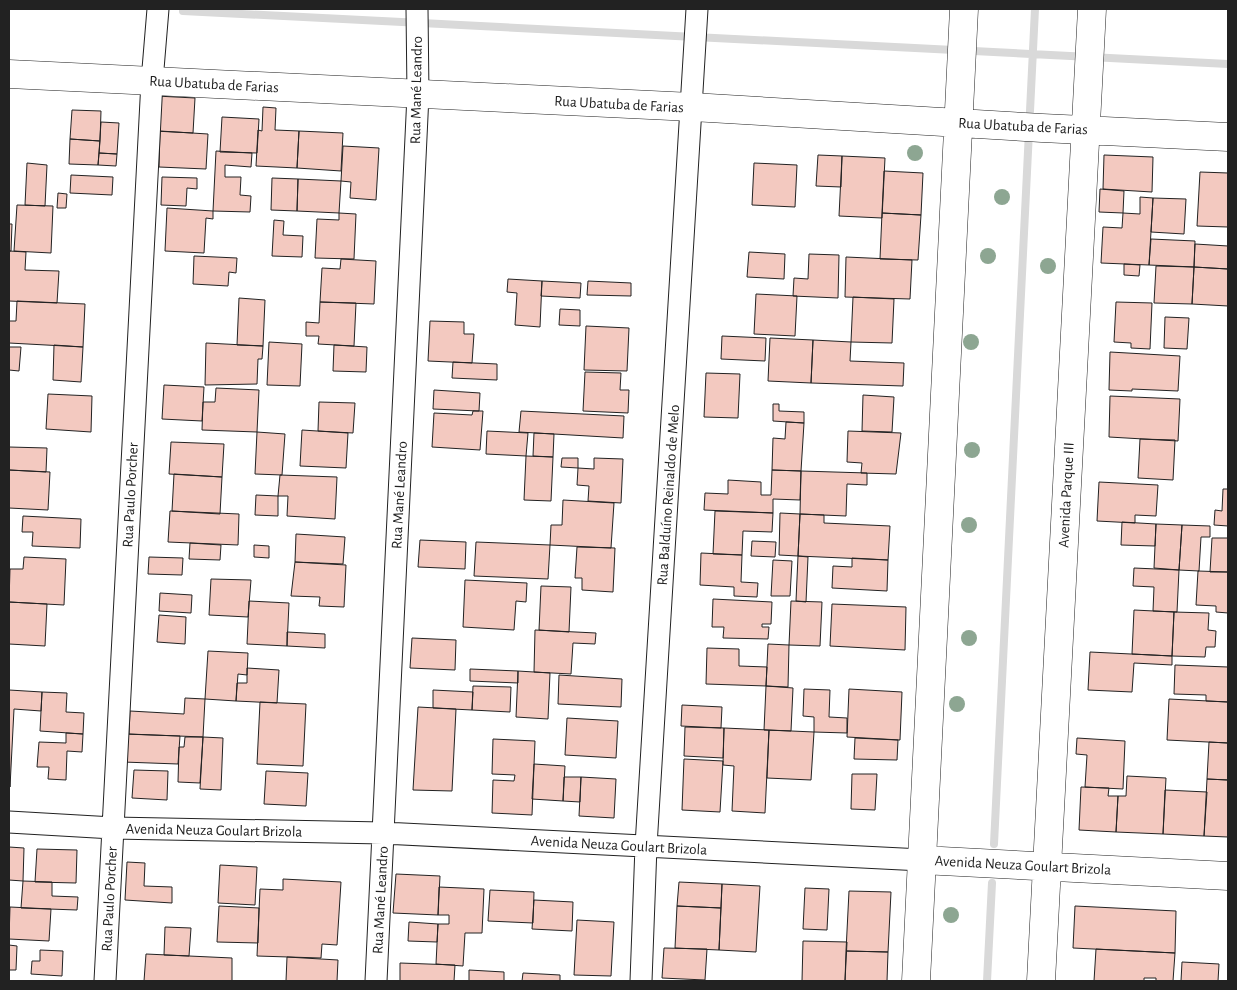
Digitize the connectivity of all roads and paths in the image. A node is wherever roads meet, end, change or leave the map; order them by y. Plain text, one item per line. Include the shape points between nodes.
1 (158, 9) edge
2 (417, 9) edge
3 (697, 10) edge
4 (964, 17) edge
5 (1091, 21) edge
6 (152, 71) junction
7 (9, 74) edge
8 (417, 82) junction
9 (692, 107) junction
10 (959, 123) junction
11 (1085, 130) junction
12 (1228, 137) edge
13 (9, 822) edge
14 (113, 828) junction
15 (383, 833) junction
16 (646, 846) junction
17 (922, 860) junction
18 (1047, 867) junction
19 (1228, 876) edge
20 (105, 981) edge
21 (376, 981) edge
22 (641, 981) edge
23 (916, 981) edge
24 (1041, 981) edge

1 - 6 street, Rua Paulo Porcher
2 - 8 street, Rua Mané Leandro
3 - 9 street, Rua Balduíno Reinaldo de Melo
4 - 10 street
5 - 11 street, Avenida Parque III
6 - 7 street, Rua Ubatuba de Farias
6 - 8 street, Rua Ubatuba de Farias
6 - 14 street, Rua Paulo Porcher
8 - 9 street, Rua Ubatuba de Farias
8 - 15 street, Rua Mané Leandro
9 - 10 street, Rua Ubatuba de Farias
9 - 16 street, Rua Balduíno Reinaldo de Melo
10 - 11 street, Rua Ubatuba de Farias
10 - 17 street
11 - 12 street, Rua Ubatuba de Farias
11 - 18 street, Avenida Parque III
13 - 14 street, Avenida Neuza Goulart Brizola
14 - 15 street, Avenida Neuza Goulart Brizola
14 - 20 street, Rua Paulo Porcher
15 - 16 street, Avenida Neuza Goulart Brizola
15 - 21 street, Rua Mané Leandro
16 - 17 street, Avenida Neuza Goulart Brizola
16 - 22 street, Rua Balduíno Reinaldo de Melo
17 - 18 street, Avenida Neuza Goulart Brizola
17 - 23 street
18 - 19 street, Avenida Neuza Goulart Brizola
18 - 24 street, Avenida Parque III

